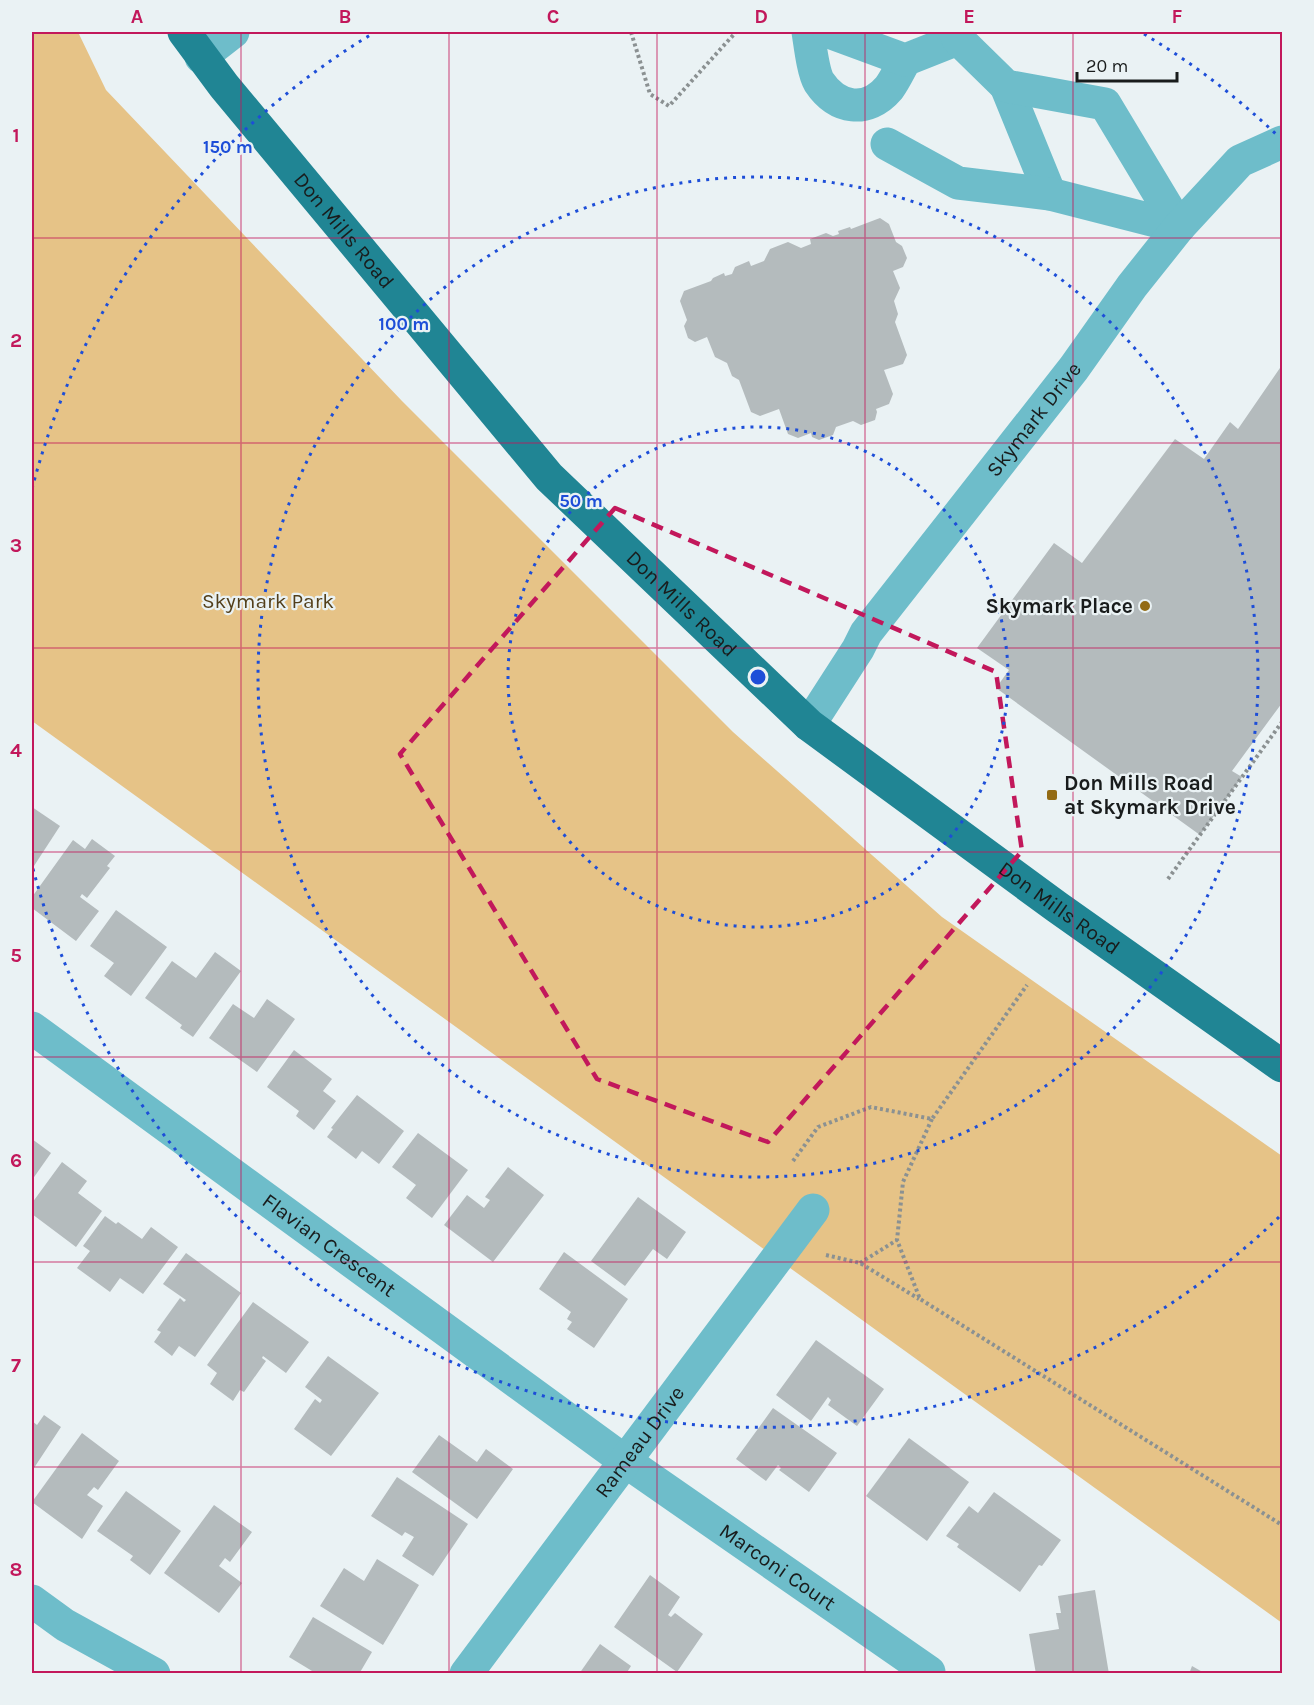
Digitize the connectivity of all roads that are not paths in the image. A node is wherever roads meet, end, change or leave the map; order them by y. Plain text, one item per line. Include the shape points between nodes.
1 (233, 32) edge
2 (808, 32) edge
3 (829, 32) edge
4 (957, 35) edge
5 (192, 44) edge
6 (905, 60) junction
7 (1006, 86) junction
8 (1282, 142) edge
9 (887, 144) dead end
10 (1050, 194) junction
11 (1179, 227) junction
12 (809, 725) junction
13 (32, 1028) edge
14 (1282, 1066) edge
15 (813, 1210) dead end
16 (625, 1461) junction
17 (32, 1601) edge
18 (929, 1672) dead end
19 (154, 1674) edge
20 (466, 1674) edge

1 - 5 street
2 - 6 street via 818,80 835,98 851,106 871,103 889,88
3 - 6 street
4 - 6 street
4 - 7 street
5 - 12 main road, Don Mills Road via 549,477
7 - 10 street
7 - 11 street via 1105,104
8 - 11 street, Skymark Drive via 1240,161
9 - 10 street via 958,183
10 - 11 street
11 - 12 street, Skymark Drive via 866,633
12 - 14 main road, Don Mills Road
13 - 16 street, Flavian Crescent
15 - 16 street, Rameau Drive
16 - 18 street, Marconi Court
16 - 20 street, Rameau Drive
17 - 19 street via 65,1625

